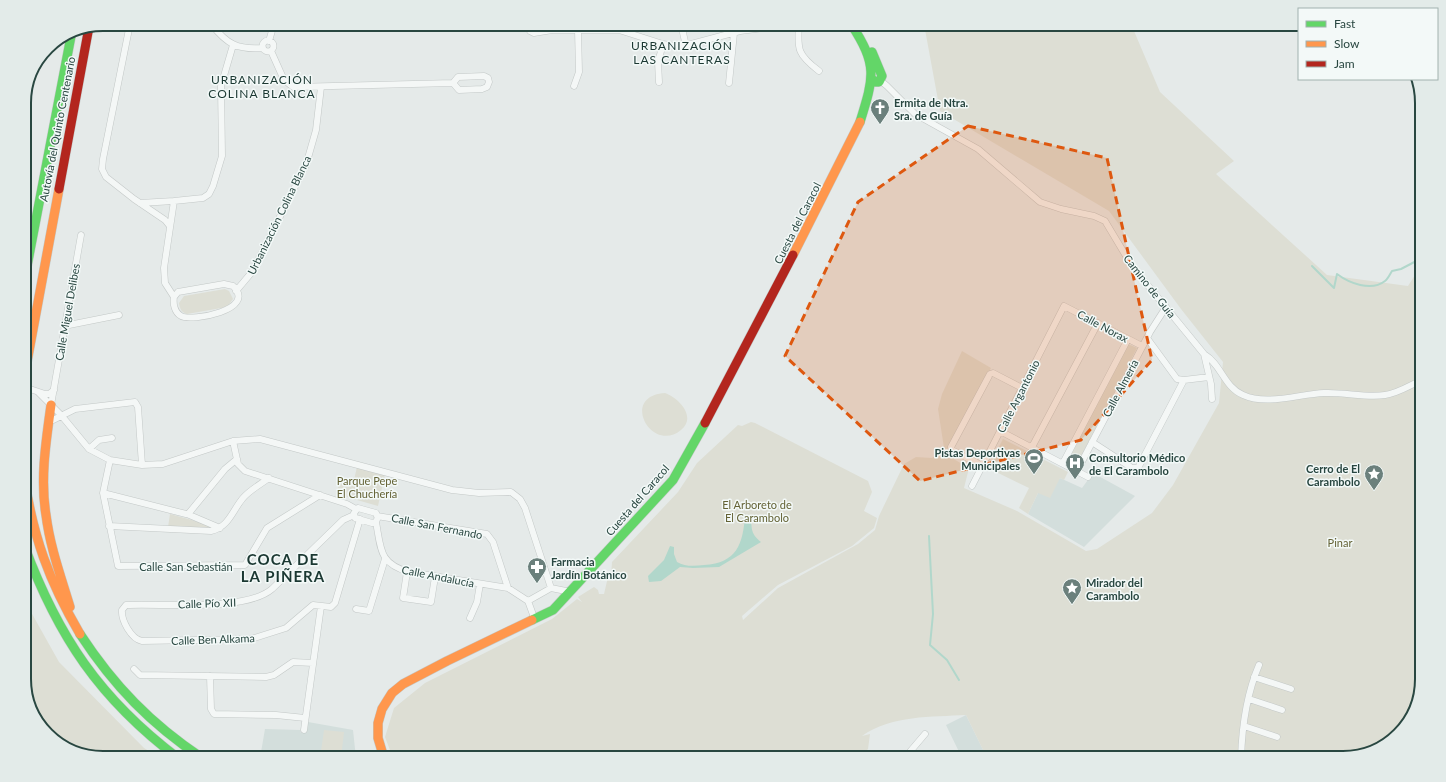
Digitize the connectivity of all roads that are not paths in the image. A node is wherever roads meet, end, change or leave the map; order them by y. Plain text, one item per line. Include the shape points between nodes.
1 (129, 31) edge
2 (216, 31) edge
3 (272, 31) edge
4 (530, 31) edge
5 (546, 31) edge
6 (578, 31) edge
7 (629, 31) edge
8 (683, 31) edge
9 (748, 31) edge
10 (798, 31) edge
11 (855, 31) edge
12 (862, 31) edge
13 (88, 33) edge
14 (734, 33) junction
15 (71, 38) edge
16 (268, 41) junction
17 (663, 44) junction
18 (233, 45) junction
19 (686, 46) junction
20 (263, 48) junction
21 (271, 51) junction
22 (819, 71) dead end
23 (878, 78) junction
24 (659, 82) dead end
25 (453, 83) junction
26 (729, 83) dead end
27 (574, 86) dead end
28 (322, 87) junction
29 (174, 201) junction
30 (140, 204) junction
31 (170, 225) junction
32 (34, 227) junction
33 (31, 232) edge
34 (81, 235) dead end
35 (31, 244) edge
36 (236, 291) junction
37 (174, 297) junction
38 (1064, 306) joint
39 (1166, 307) junction
40 (119, 316) dead end
41 (1098, 323) junction
42 (64, 326) junction
43 (1147, 338) junction
44 (1128, 339) junction
45 (31, 340) edge
46 (1142, 346) junction
47 (1204, 354) junction
48 (1209, 377) junction
49 (1184, 380) junction
50 (1415, 384) edge
51 (1022, 388) junction
52 (31, 389) edge
53 (54, 390) junction
54 (38, 392) junction
55 (1212, 399) dead end
56 (51, 405) junction
57 (61, 415) junction
58 (48, 422) junction
59 (1000, 431) junction
60 (112, 438) dead end
61 (233, 441) junction
62 (1092, 442) junction
63 (1032, 447) junction
64 (89, 449) junction
65 (110, 460) junction
66 (237, 460) junction
67 (1063, 464) junction
68 (142, 465) junction
69 (982, 466) junction
70 (1077, 471) junction
71 (1088, 477) dead end
72 (269, 478) junction
73 (972, 486) dead end
74 (103, 493) junction
75 (320, 495) junction
76 (356, 509) junction
77 (31, 512) edge
78 (187, 514) junction
79 (354, 515) junction
80 (360, 519) junction
81 (377, 519) junction
82 (109, 526) junction
83 (220, 528) junction
84 (385, 559) junction
85 (31, 567) edge
86 (407, 572) junction
87 (435, 577) junction
88 (480, 584) junction
89 (508, 588) junction
90 (551, 588) junction
91 (571, 592) junction
92 (528, 602) junction
93 (322, 606) junction
94 (356, 608) dead end
95 (470, 618) dead end
96 (535, 620) junction
97 (77, 628) junction
98 (142, 641) joint
99 (313, 663) junction
100 (1259, 665) dead end
101 (134, 669) dead end
102 (210, 676) junction
103 (1254, 677) junction
104 (1291, 689) dead end
105 (1249, 699) junction
106 (1282, 710) dead end
107 (305, 718) junction
108 (1244, 726) junction
109 (304, 730) dead end
110 (925, 734) dead end
111 (1277, 737) dead end
112 (169, 751) edge
113 (190, 751) edge
114 (382, 751) edge
115 (911, 751) edge
116 (1242, 751) edge

1 - 30 street via 102,169 106,177
2 - 18 street
3 - 16 street
4 - 5 street
6 - 27 street via 579,72
7 - 17 street
8 - 19 street
9 - 14 street
10 - 22 street via 797,42 801,54
11 - 23 main road, Cuesta del Caracol
12 - 23 main road
13 - 45 main road, Autovía del Quinto Centenario
14 - 19 street
14 - 26 street
15 - 32 main road, Autovía del Quinto Centenario
16 - 20 street via 263,44
16 - 21 street via 274,46
17 - 19 street
17 - 24 street via 658,62
18 - 20 street via 242,48
18 - 29 street via 221,86 222,156 213,186 209,194 203,198
20 - 21 street
21 - 28 street via 288,85
23 - 39 street, Camino de Guía via 921,119 966,141 987,155 1040,202 1106,221 1132,266
23 - 91 main road, Cuesta del Caracol via 859,127 680,468 653,502
25 - 25 street via 456,78 462,76 484,76 490,82 482,89 459,90
25 - 28 street
28 - 36 street, Urbanización Colina Blanca via 316,130 306,165 252,272
29 - 30 street
29 - 31 street, Urbanización Colina Blanca
30 - 31 street
31 - 37 street, Urbanización Colina Blanca via 164,276
32 - 33 main road
32 - 35 main road, Autovía del Quinto Centenario
34 - 42 street, Calle Miguel Delibes
36 - 37 street via 233,286 224,284 181,291
36 - 37 street, Urbanización Colina Blanca via 237,299 231,308 224,312 190,317 182,317 176,312
38 - 41 street, Calle Norax
38 - 51 street, Calle Argantonio
39 - 43 street, Calle Almería
39 - 47 street, Camino de Guía
40 - 42 street
41 - 44 street, Calle Norax
41 - 63 street
42 - 53 street, Calle Miguel Delibes
43 - 46 street, Calle Almería
43 - 49 street via 1176,378
44 - 46 street, Calle Norax
44 - 67 street, Calle Almería
46 - 62 street, Calle Almería
47 - 48 street
47 - 50 street, Camino de Guía via 1214,362 1235,391 1256,399 1326,393 1385,395
48 - 49 street
48 - 55 street
49 - 62 street via 1139,467 1136,469
51 - 59 street, Calle Argantonio
51 - 69 street via 991,373 951,447 952,450
52 - 54 street
53 - 54 street via 49,394
53 - 56 street, Calle Miguel Delibes
54 - 56 street
56 - 57 street
56 - 58 main road
57 - 58 street
57 - 64 street
57 - 68 street via 75,409 135,402 138,407
58 - 97 main road via 44,501 56,560
59 - 63 street
59 - 69 street, Calle Argantonio
60 - 64 street via 99,440
61 - 66 street
61 - 68 street via 168,463
61 - 90 street via 265,440 452,490 514,494 525,508
62 - 70 street, Calle Almería
63 - 67 street
64 - 65 street
65 - 68 street
65 - 74 street
66 - 72 street via 243,470
66 - 78 street
67 - 70 street
69 - 73 street, Calle Argantonio
70 - 71 street
72 - 75 street
72 - 83 street via 245,496
74 - 78 street
74 - 82 street
75 - 76 street
75 - 82 street, Calle San Sebastián via 267,528 245,565 118,566
76 - 79 street
76 - 81 street via 376,513
77 - 97 main road via 37,542 55,588
78 - 83 street
79 - 80 street
79 - 98 street, Calle Pío XII via 343,520 272,589 259,598 234,604 124,606 123,618 133,637
80 - 81 street via 372,523
80 - 93 street, Calle Ben Alkama via 336,602 331,607
81 - 84 street via 381,550
81 - 89 street, Calle San Fernando via 487,534 493,542
82 - 83 street via 211,531
84 - 86 street, Calle Andalucía via 391,565
84 - 94 street via 369,611
85 - 112 main road via 53,615 74,652 102,689 134,723
86 - 87 street, Calle Andalucía
86 - 87 street via 402,598 431,602
87 - 88 street, Calle Andalucía
88 - 89 street, Calle Andalucía
88 - 95 street via 477,602
89 - 92 street, Calle Andalucía
90 - 91 street
90 - 92 street
91 - 96 main road, Cuesta del Caracol via 553,610
92 - 96 street
93 - 98 street, Calle Ben Alkama via 310,607 286,628 251,639
93 - 99 street
96 - 114 main road, Cuesta del Caracol via 447,661 392,692 382,709 378,723 378,738
97 - 113 main road via 94,655 131,699
99 - 102 street via 293,662 274,675 266,677
99 - 107 street
100 - 103 street
101 - 102 street via 140,675
102 - 107 street via 211,709 214,714 276,714
103 - 104 street
103 - 105 street
105 - 106 street
105 - 108 street
107 - 109 street
108 - 111 street
108 - 116 street
110 - 115 street

